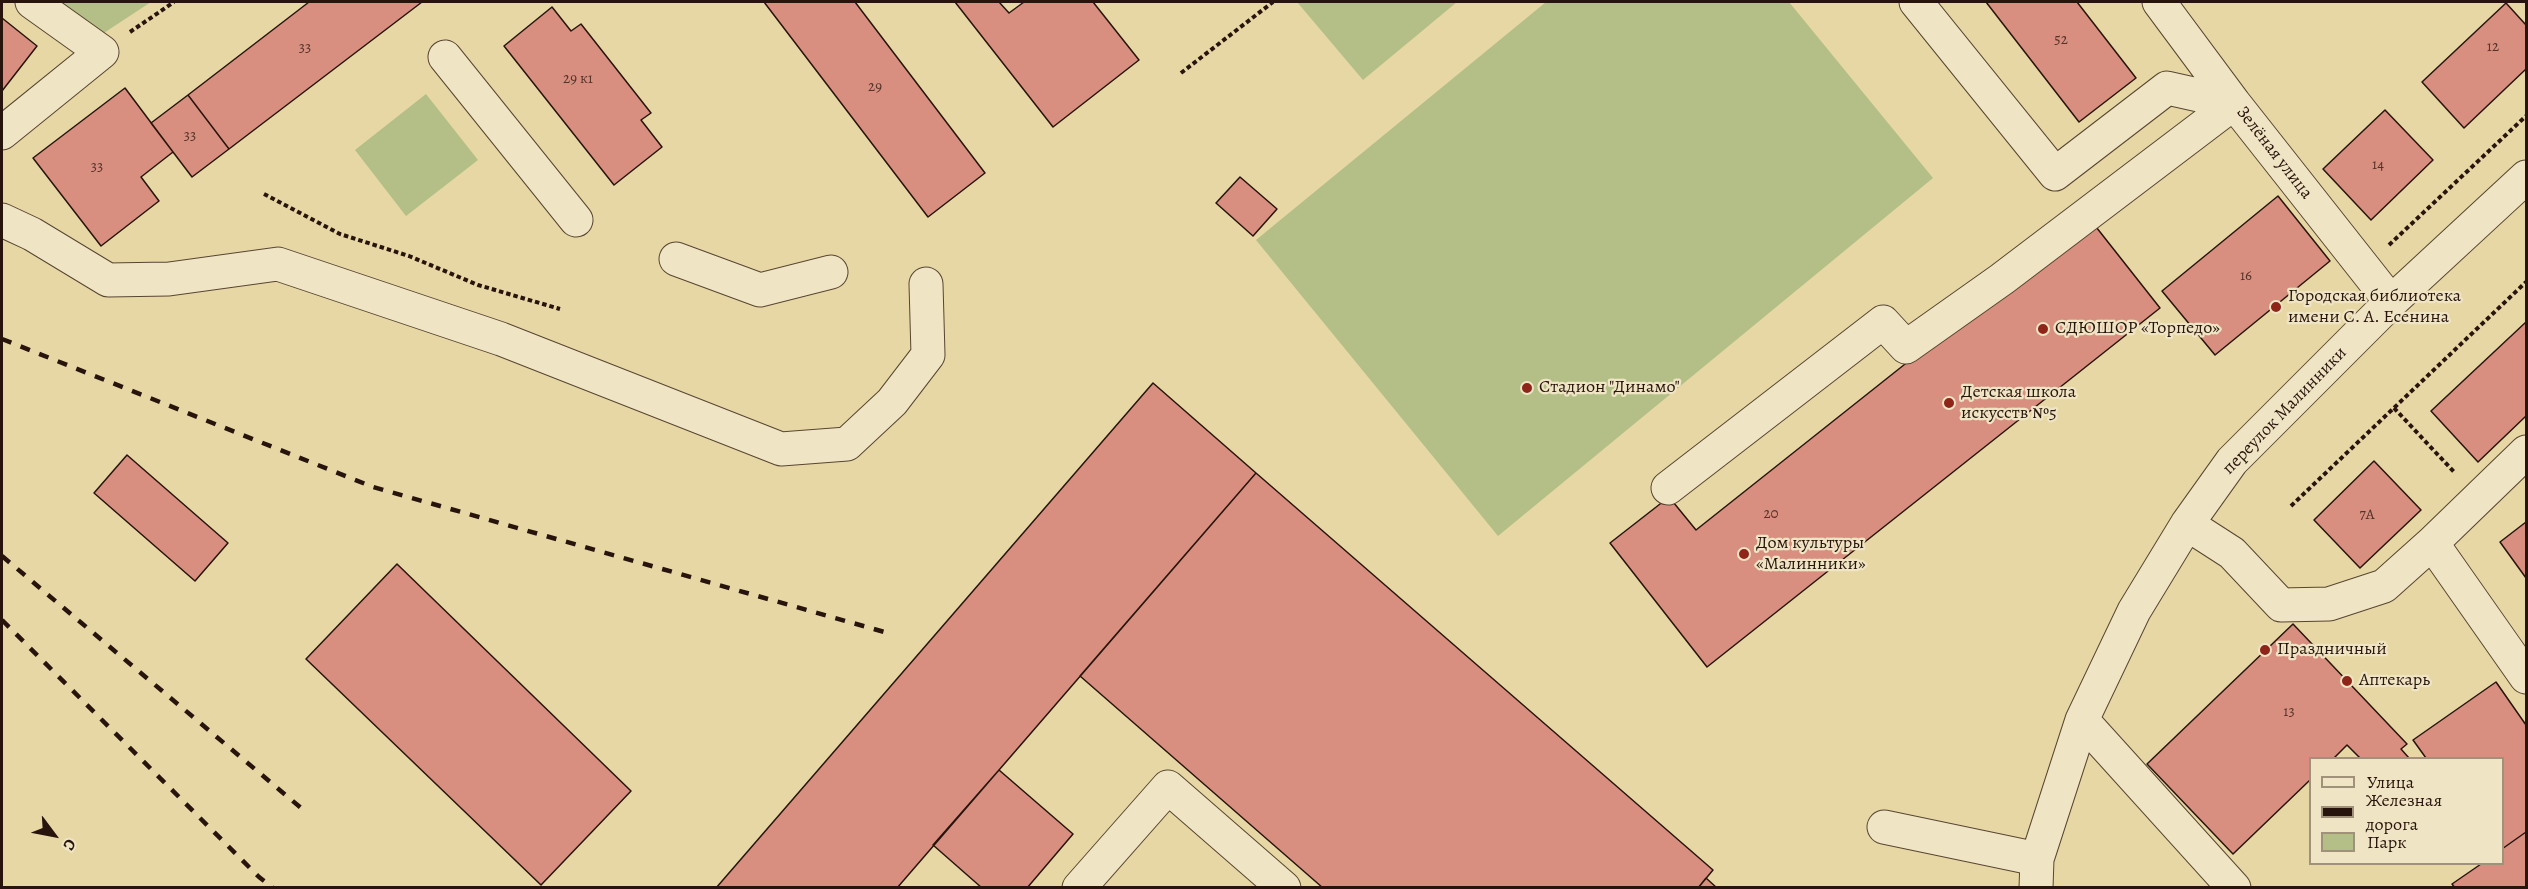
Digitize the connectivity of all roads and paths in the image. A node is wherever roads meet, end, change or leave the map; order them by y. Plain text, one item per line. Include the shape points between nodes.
1 (32, 2) edge
2 (174, 2) edge
3 (1274, 2) edge
4 (1916, 2) edge
5 (2159, 2) edge
6 (102, 52) junction
7 (445, 57) dead end
8 (1181, 73) dead end
9 (2234, 103) junction
10 (2526, 116) edge
11 (2, 133) edge
12 (2526, 177) edge
13 (264, 194) dead end
14 (2, 220) edge
15 (576, 220) dead end
16 (676, 259) dead end
17 (2365, 267) junction
18 (831, 272) dead end
19 (2526, 282) edge
20 (926, 284) dead end
21 (2391, 302) junction
22 (560, 309) dead end
23 (2394, 408) junction
24 (2526, 452) edge
25 (1668, 488) dead end
26 (2478, 497) junction
27 (2291, 506) dead end
28 (2187, 524) junction
29 (2432, 543) junction
30 (2526, 677) edge
31 (2082, 720) junction
32 (1884, 827) dead end
33 (2037, 873) edge
34 (1079, 888) edge
35 (1284, 888) edge
36 (2234, 888) edge

1 - 6 street
2 - 6 path
3 - 8 path
4 - 9 street via 2055,174 2167,88
5 - 9 street, Зелёная улица
6 - 11 street
7 - 15 street
9 - 17 street, Зелёная улица
9 - 25 street via 1906,347 1883,322
10 - 17 path
12 - 21 street, переулок Малинники
13 - 22 path via 340,234 409,256 478,285
14 - 20 street via 108,280 169,279 278,264 501,339 781,449 847,444 892,402 928,355
16 - 18 street via 760,290
17 - 21 street, Зелёная улица
19 - 23 path
21 - 28 street, переулок Малинники via 2232,461
23 - 26 path
23 - 27 path
24 - 26 street
26 - 29 street
28 - 29 street via 2232,553 2281,605 2329,604 2384,586
28 - 31 street, переулок Малинники via 2134,611
29 - 30 street
31 - 33 street, переулок Малинники
31 - 36 street
32 - 33 street
34 - 35 street via 1168,787

